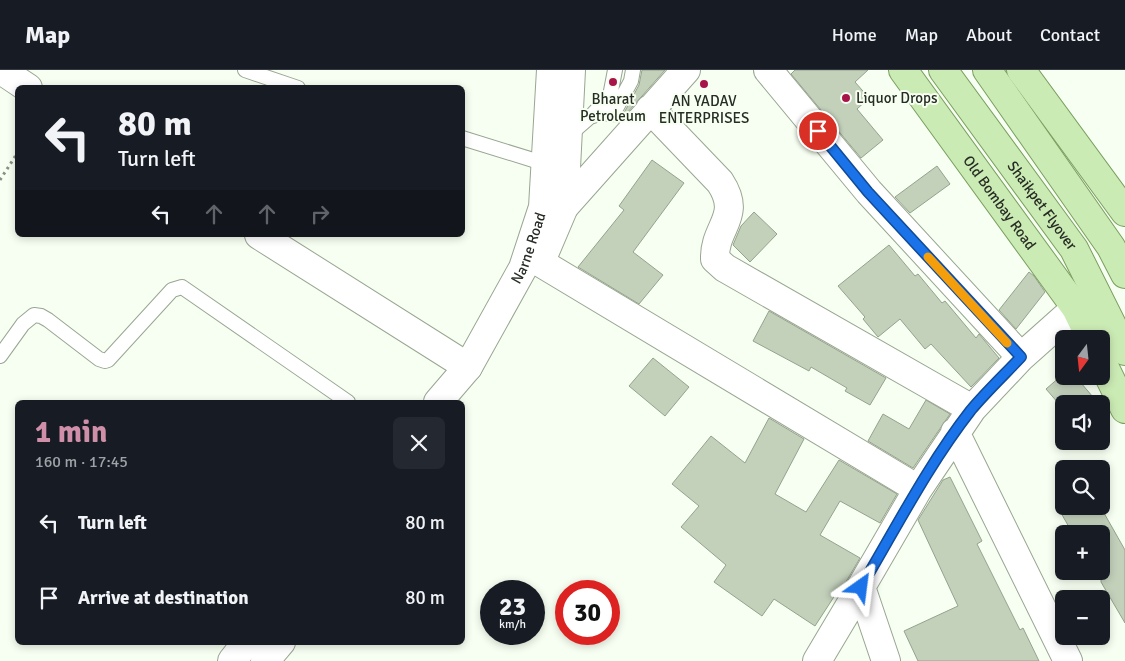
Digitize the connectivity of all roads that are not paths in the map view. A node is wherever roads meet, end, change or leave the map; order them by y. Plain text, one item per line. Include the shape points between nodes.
1 (1, 70) edge
2 (244, 70) edge
3 (551, 70) edge
4 (571, 70) edge
5 (615, 70) edge
6 (633, 70) edge
7 (686, 70) edge
8 (768, 70) edge
9 (903, 70) edge
10 (943, 70) edge
11 (987, 70) edge
12 (1021, 70) edge
13 (24, 85) edge
14 (289, 85) edge
15 (650, 110) junction
16 (591, 116) junction
17 (568, 137) junction
18 (465, 139) edge
19 (546, 164) junction
20 (564, 206) junction
21 (1125, 212) edge
22 (262, 237) edge
23 (541, 263) junction
24 (1125, 274) edge
25 (1076, 308) junction
26 (1087, 330) edge
27 (1125, 351) edge
28 (0, 356) edge
29 (1021, 357) junction
30 (468, 367) junction
31 (1110, 378) edge
32 (345, 400) edge
33 (440, 400) edge
34 (465, 400) edge
35 (972, 409) junction
36 (1125, 409) edge
37 (955, 432) junction
38 (918, 489) junction
39 (861, 587) junction
40 (245, 645) edge
41 (278, 645) edge
42 (232, 661) edge
43 (265, 661) edge
44 (817, 661) edge
45 (886, 661) edge
46 (1069, 661) edge

1 - 13 street
2 - 14 lane
3 - 19 street, Narne Road
4 - 17 street, Narne Road
5 - 16 lane via 610,96
6 - 16 lane via 631,82 617,107
7 - 15 street
8 - 29 street via 868,192
9 - 25 main road, Old Bombay Road
10 - 27 main road, Shaikpet Flyover via 1074,249
11 - 24 main road via 1106,240
12 - 21 main road
15 - 20 street
15 - 35 street via 728,193 729,213 715,250 715,259 725,268
16 - 17 lane
17 - 20 street, Narne Road
18 - 19 lane
19 - 30 street, Narne Road via 543,207 523,268
20 - 23 street, Narne Road
22 - 30 street
23 - 34 street, Narne Road via 516,320 483,377
23 - 38 street
25 - 26 main road, Old Bombay Road
25 - 29 street
28 - 32 lane via 23,324 34,315 48,320 99,358 108,360 172,290 182,287
29 - 35 street
30 - 33 street, Narne Road
31 - 36 main road
35 - 37 street
37 - 38 street
37 - 46 street
38 - 39 street
39 - 44 street
39 - 45 street
40 - 42 street
41 - 43 street

